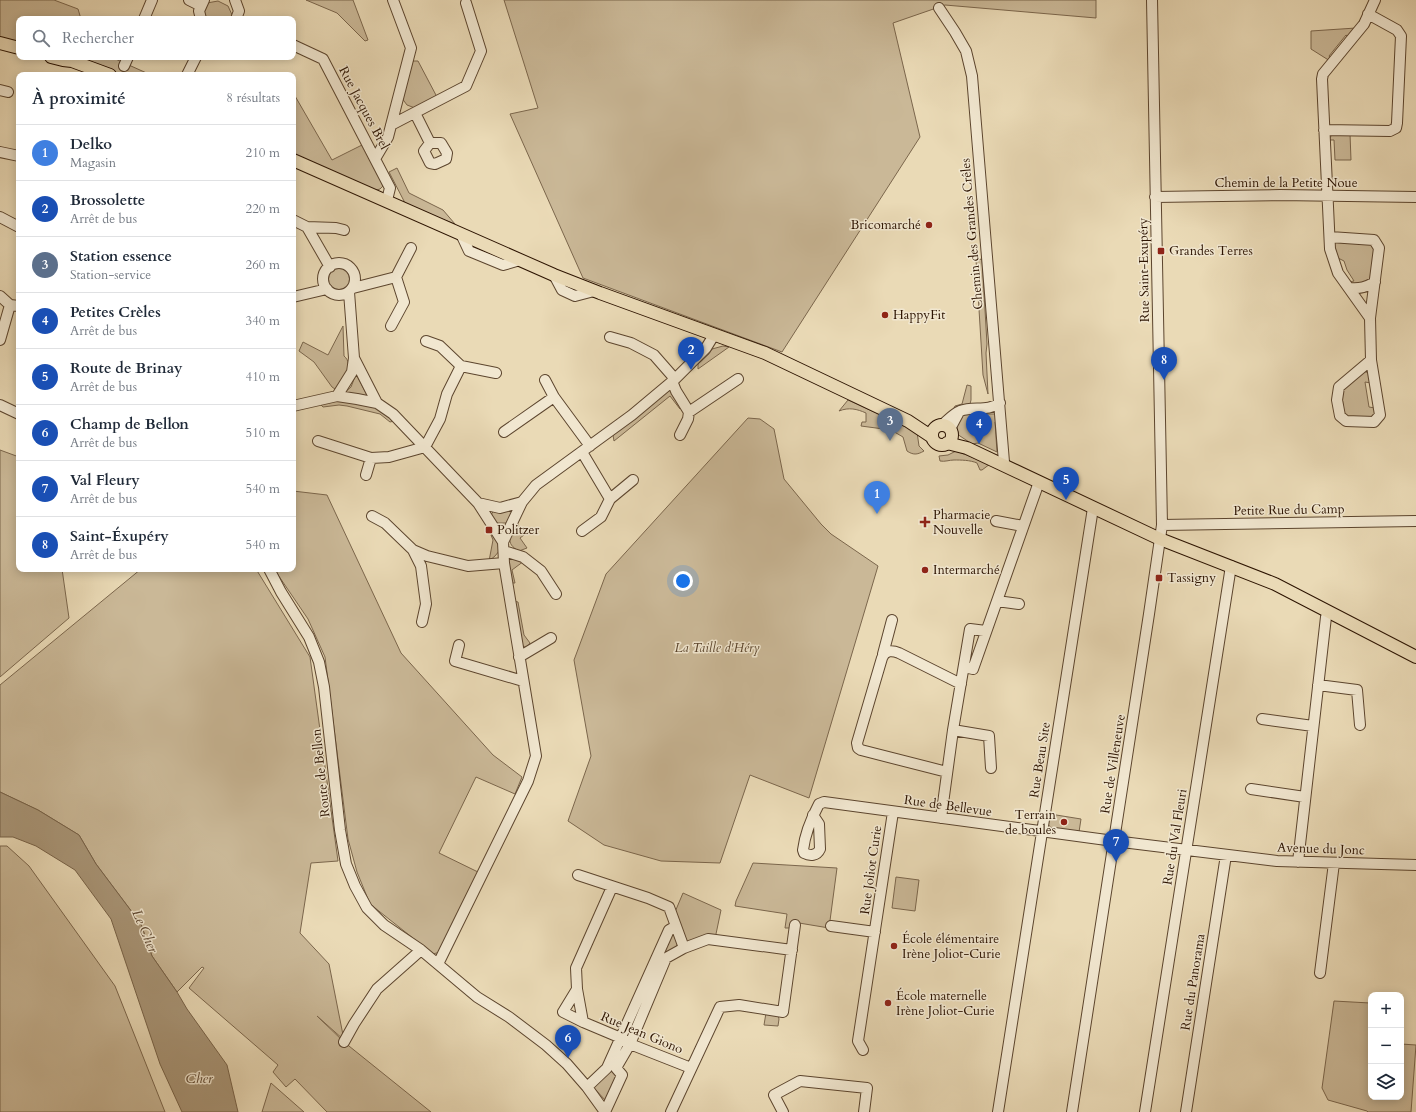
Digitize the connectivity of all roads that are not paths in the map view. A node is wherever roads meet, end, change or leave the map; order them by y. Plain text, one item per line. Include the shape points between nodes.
1 (152, 0) edge
2 (189, 0) edge
3 (235, 0) edge
4 (393, 0) edge
5 (1152, 0) edge
6 (1375, 0) edge
7 (466, 2) dead end
8 (203, 3) edge
9 (939, 8) dead end
10 (1368, 14) junction
11 (145, 16) edge
12 (200, 16) edge
13 (237, 16) edge
14 (0, 43) edge
15 (296, 46) edge
16 (16, 47) edge
17 (60, 60) edge
18 (64, 60) edge
19 (194, 60) edge
20 (201, 60) edge
21 (92, 72) edge
22 (102, 72) edge
23 (188, 72) edge
24 (195, 72) edge
25 (415, 113) junction
26 (391, 125) junction
27 (1324, 130) junction
28 (430, 143) dead end
29 (0, 152) edge
30 (16, 155) edge
31 (376, 159) junction
32 (296, 161) edge
33 (1328, 196) junction
34 (1156, 197) junction
35 (1416, 197) edge
36 (387, 200) junction
37 (0, 217) edge
38 (296, 222) edge
39 (16, 225) edge
40 (307, 227) junction
41 (344, 230) dead end
42 (1330, 237) junction
43 (411, 248) dead end
44 (330, 267) junction
45 (396, 277) junction
46 (1375, 282) junction
47 (1350, 288) junction
48 (327, 289) junction
49 (351, 290) junction
50 (0, 296) edge
51 (296, 296) edge
52 (14, 306) edge
53 (1370, 318) junction
54 (392, 326) dead end
55 (714, 335) junction
56 (610, 337) dead end
57 (0, 340) edge
58 (426, 341) dead end
59 (354, 358) junction
60 (1371, 360) junction
61 (461, 366) junction
62 (496, 373) dead end
63 (738, 379) dead end
64 (544, 380) dead end
65 (674, 380) junction
66 (337, 396) junction
67 (554, 397) junction
68 (377, 403) junction
69 (1000, 403) junction
70 (0, 405) edge
71 (296, 405) edge
72 (689, 412) junction
73 (16, 413) edge
74 (504, 432) dead end
75 (943, 432) junction
76 (680, 435) dead end
77 (318, 441) dead end
78 (425, 447) junction
79 (586, 449) junction
80 (371, 458) junction
81 (1003, 465) junction
82 (366, 474) dead end
83 (633, 480) dead end
84 (1039, 482) junction
85 (610, 499) junction
86 (478, 502) junction
87 (522, 502) junction
88 (1093, 508) junction
89 (372, 516) dead end
90 (996, 521) dead end
91 (1416, 521) edge
92 (1162, 525) junction
93 (1023, 526) junction
94 (582, 531) dead end
95 (1160, 539) junction
96 (504, 546) junction
97 (413, 550) junction
98 (427, 556) junction
99 (504, 563) junction
100 (421, 566) junction
101 (1231, 566) junction
102 (269, 572) edge
103 (556, 594) dead end
104 (997, 601) junction
105 (1019, 604) dead end
106 (1329, 612) junction
107 (892, 620) dead end
108 (422, 622) dead end
109 (986, 631) junction
110 (551, 638) dead end
111 (459, 644) dead end
112 (883, 654) junction
113 (1416, 656) edge
114 (519, 657) junction
115 (964, 667) junction
116 (523, 681) junction
117 (961, 684) junction
118 (1318, 685) junction
119 (1262, 719) dead end
120 (1360, 725) dead end
121 (1313, 726) junction
122 (953, 730) junction
123 (991, 768) dead end
124 (947, 772) junction
125 (1251, 789) dead end
126 (1305, 797) junction
127 (893, 812) junction
128 (813, 815) dead end
129 (941, 818) junction
130 (1042, 832) junction
131 (1114, 842) junction
132 (1186, 850) junction
133 (1226, 855) junction
134 (1298, 862) junction
135 (1334, 863) junction
136 (1416, 865) edge
137 (578, 875) dead end
138 (612, 887) junction
139 (795, 925) dead end
140 (676, 926) junction
141 (831, 926) dead end
142 (875, 932) junction
143 (684, 948) junction
144 (421, 950) junction
145 (792, 950) junction
146 (438, 964) junction
147 (1320, 973) dead end
148 (577, 989) junction
149 (583, 1022) junction
150 (621, 1038) junction
151 (344, 1042) dead end
152 (630, 1044) junction
153 (863, 1050) dead end
154 (612, 1066) junction
155 (691, 1068) junction
156 (587, 1087) junction
157 (605, 1112) edge
158 (671, 1112) edge
159 (783, 1112) edge
160 (864, 1112) edge
161 (998, 1112) edge
162 (1072, 1112) edge
163 (1145, 1112) edge
164 (1186, 1112) edge

1 - 11 street
2 - 8 street
3 - 13 street via 239,11
4 - 26 street via 411,48
5 - 34 street, Rue Saint-Exupéry
6 - 10 street
7 - 25 street via 481,52 466,86
8 - 12 street via 199,11
9 - 69 street, Chemin des Grandes Crêles via 966,51 972,76
10 - 27 street via 1364,24 1323,74
10 - 27 street via 1398,30 1401,36 1398,123 1396,128 1390,131
14 - 16 main road
15 - 31 street, Rue Jacques Brel via 323,59
17 - 21 main road
18 - 22 main road
19 - 23 street
20 - 24 street
25 - 26 street
25 - 28 street
26 - 31 street via 388,137
27 - 33 street
29 - 30 street
31 - 36 street, Rue Jacques Brel via 390,188
32 - 36 main road
33 - 34 street, Chemin de la Petite Noue
33 - 35 street, Chemin de la Petite Noue
33 - 42 street
34 - 92 street, Rue Saint-Exupéry
36 - 55 main road via 554,275
37 - 39 street
38 - 40 street
40 - 41 street
40 - 44 street
42 - 46 street via 1374,240 1380,248
42 - 47 street via 1330,249 1338,273
43 - 45 street
44 - 48 street via 324,275 324,285
44 - 49 street via 340,264 350,268 355,277
45 - 49 street
45 - 54 street via 404,302
46 - 47 street via 1365,288
46 - 53 street
47 - 53 street
48 - 49 street via 338,295
48 - 51 street
49 - 59 street
50 - 52 street
52 - 57 street
53 - 60 street
55 - 65 street via 706,348
55 - 75 main road via 765,353 908,421
56 - 65 street via 630,343 654,355
58 - 61 street via 440,346
59 - 66 street via 352,372
59 - 68 street
60 - 60 street via 1339,387 1337,400 1340,416 1346,421 1374,422 1380,415
61 - 62 street
61 - 78 street via 447,394 440,419
63 - 72 street
64 - 67 street
65 - 72 street via 676,391
65 - 79 street
66 - 68 street
66 - 71 street
67 - 74 street
67 - 79 street
68 - 78 street via 393,414
69 - 75 street via 987,409 976,408 952,415
69 - 81 street, Chemin des Grandes Crêles
70 - 73 street
72 - 76 street
75 - 81 main road via 967,448
77 - 80 street
78 - 80 street via 389,457
78 - 86 street
79 - 85 street
79 - 87 street via 536,485
80 - 82 street
81 - 84 main road
83 - 85 street
84 - 88 main road
84 - 93 street
85 - 94 street via 601,516
86 - 87 street via 500,508
86 - 96 street
87 - 96 street
88 - 95 main road
88 - 130 street, Rue Beau Site
89 - 97 street via 385,523
90 - 93 street
91 - 92 street, Petite Rue du Camp
92 - 95 street, Rue Saint-Exupéry
93 - 104 street
95 - 101 main road
95 - 131 street, Rue de Villeneuve
96 - 99 street
96 - 103 street via 541,571
97 - 98 street
97 - 100 street
98 - 99 street via 468,566
98 - 100 street
99 - 114 street
100 - 108 street via 426,604
101 - 106 main road via 1275,584
101 - 132 street, Rue du Val Fleuri
102 - 144 street, Route de Bellon via 309,637 319,662 346,864 367,908 384,925
104 - 105 street
104 - 109 street
106 - 113 main road
106 - 118 street via 1326,617
107 - 112 street
109 - 115 street via 973,669
109 - 115 street via 970,629
110 - 114 street
111 - 116 street via 455,661
112 - 117 street via 888,651 899,652
112 - 124 street via 857,743 858,748
114 - 116 street
115 - 117 street
116 - 146 street via 536,756 528,781
117 - 122 street
118 - 120 street via 1357,690
118 - 121 street
119 - 121 street
121 - 126 street
122 - 123 street via 989,736
122 - 124 street
124 - 129 street
125 - 126 street
126 - 134 street
127 - 128 street, Rue de Bellevue via 824,802 819,804
127 - 129 street, Rue de Bellevue
127 - 142 street, Rue Joliot Curie
129 - 130 street, Rue de Bellevue
130 - 131 street, Rue de Bellevue
130 - 161 street, Rue Beau Site
131 - 132 street, Rue de Bellevue
131 - 162 street, Rue de Villeneuve
132 - 133 street, Rue de Bellevue
132 - 163 street, Rue du Val Fleuri
133 - 134 street, Avenue du Jonc
133 - 164 street, Rue du Panorama
134 - 135 street, Avenue du Jonc
135 - 136 street, Avenue du Jonc
135 - 147 street
137 - 138 street
138 - 140 street via 668,906
138 - 148 street, Rue Jean Giono via 576,968
139 - 145 street
140 - 143 street
140 - 150 street via 669,930
141 - 142 street, Rue Joliot Curie
142 - 153 street, Rue Joliot Curie via 858,1041
143 - 145 street via 708,939
143 - 152 street via 666,958
144 - 146 street, Route de Bellon
144 - 151 street via 377,989
145 - 155 street via 783,1012 739,1005 720,1007
146 - 156 street, Route de Bellon via 477,997 546,1045
148 - 149 street, Rue Jean Giono
148 - 149 street, Rue Jean Giono via 563,1012
149 - 150 street, Rue Jean Giono
150 - 152 street, Rue Jean Giono
150 - 154 street
152 - 154 street
152 - 155 street, Rue Jean Giono
154 - 156 street via 606,1068
154 - 157 street via 622,1075
155 - 158 street
156 - 157 street, Route de Bellon
159 - 160 street via 774,1095 800,1081 867,1088

